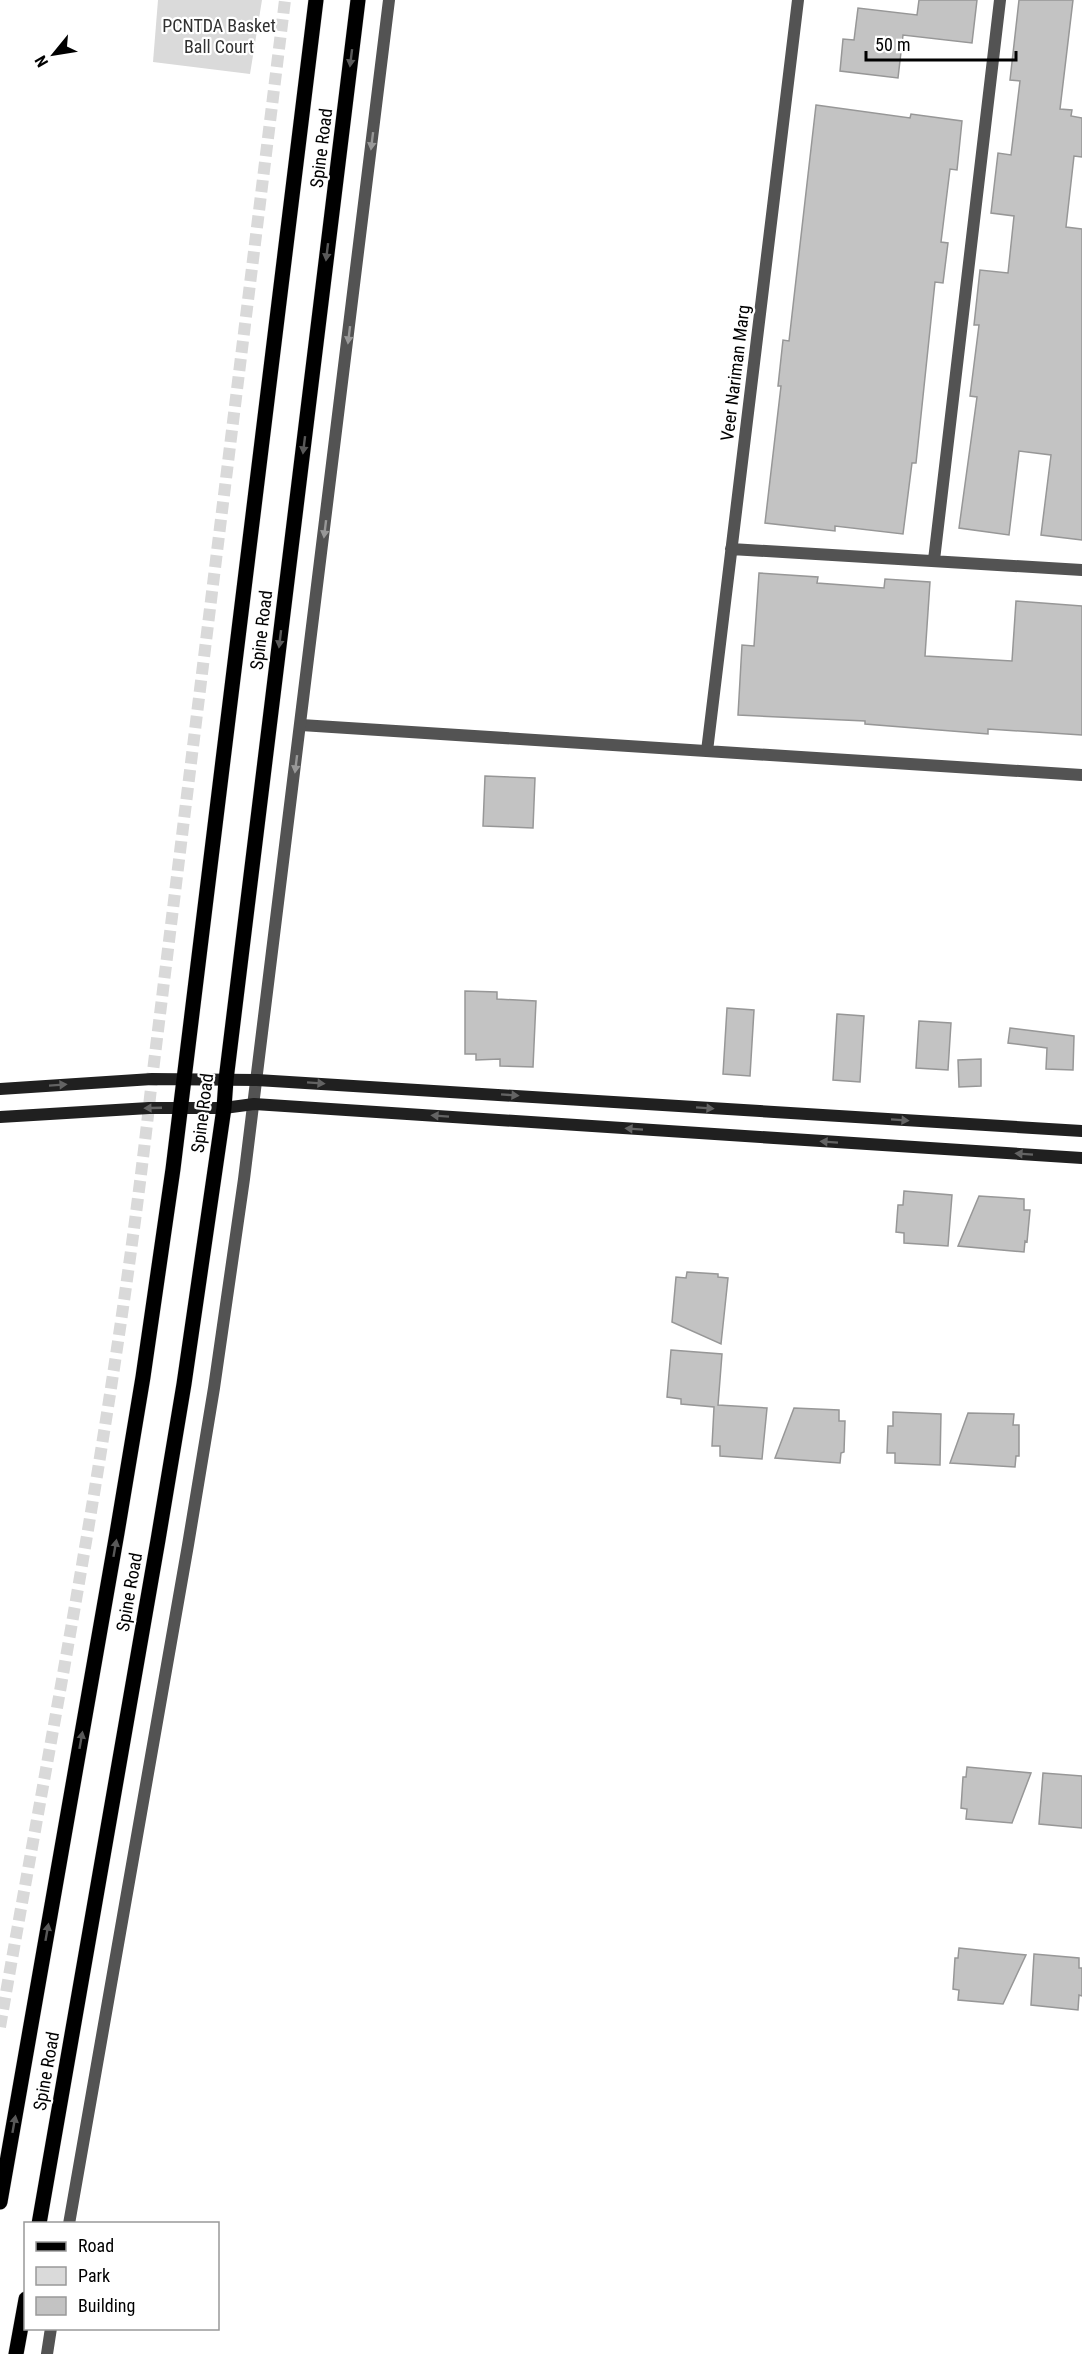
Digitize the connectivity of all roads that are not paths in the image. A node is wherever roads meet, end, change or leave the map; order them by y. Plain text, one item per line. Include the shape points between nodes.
1 (316, 0) edge
2 (358, 0) edge
3 (390, 0) edge
4 (798, 0) edge
5 (1000, 0) edge
6 (731, 549) junction
7 (934, 560) junction
8 (1082, 570) edge
9 (301, 725) junction
10 (707, 751) junction
11 (1082, 775) edge
12 (184, 1080) junction
13 (226, 1080) junction
14 (257, 1080) junction
15 (0, 1089) edge
16 (254, 1104) junction
17 (181, 1107) junction
18 (224, 1108) junction
19 (0, 1117) edge
20 (1082, 1131) edge
21 (1082, 1158) edge
22 (0, 2202) edge
23 (39, 2222) edge
24 (69, 2222) edge
25 (24, 2310) edge
26 (51, 2330) edge
27 (16, 2354) edge
28 (46, 2354) edge

1 - 12 main road, Spine Road
2 -> 13 main road, Spine Road
3 -> 9 street
4 - 6 street, Veer Nariman Marg
5 - 7 street
6 - 7 street
6 - 10 street, Veer Nariman Marg
7 - 8 street
9 - 10 street
9 -> 14 street
10 - 11 street
12 - 13 main road
15 -> 12 main road
12 - 17 main road, Spine Road
13 - 14 main road
13 - 18 main road, Spine Road
14 - 16 street
14 -> 20 main road
16 - 18 main road
21 -> 16 main road
16 - 24 street via 210,1411
17 - 18 main road
17 -> 19 main road
22 -> 17 main road, Spine Road via 139,1399
18 - 23 main road, Spine Road via 184,1384
25 - 27 main road
26 - 28 street

